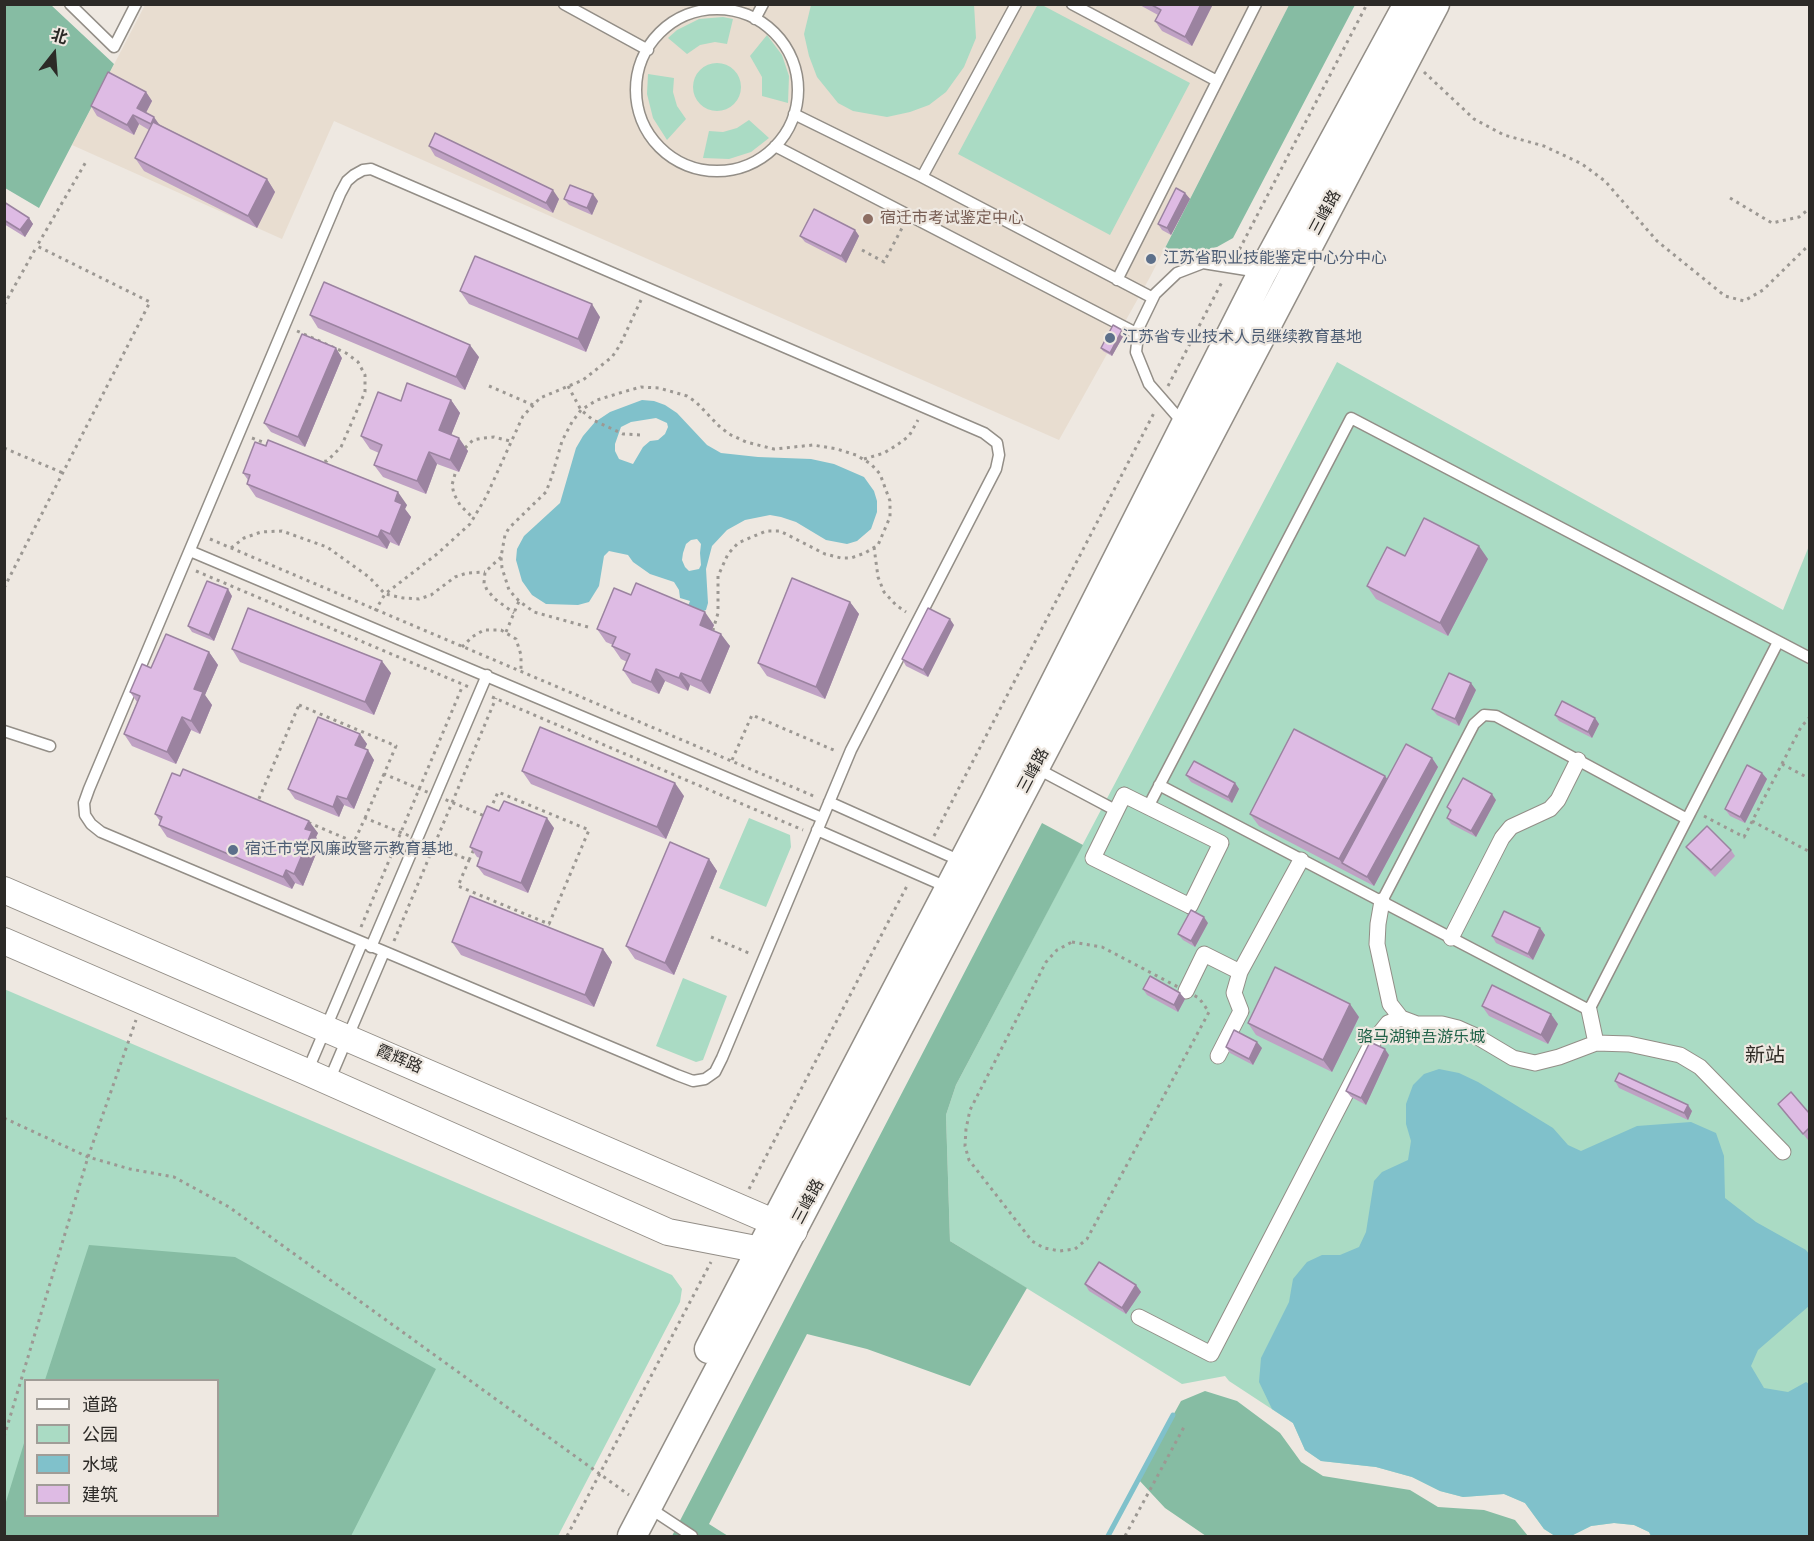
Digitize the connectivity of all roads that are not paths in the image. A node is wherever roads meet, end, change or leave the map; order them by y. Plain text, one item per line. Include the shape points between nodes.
1 (70, 4) edge
2 (136, 4) edge
3 (564, 4) edge
4 (763, 4) edge
5 (1016, 4) edge
6 (1072, 4) edge
7 (1256, 4) edge
8 (1408, 4) edge
9 (1435, 4) edge
10 (755, 19) junction
11 (648, 50) junction
12 (1217, 81) junction
13 (794, 114) junction
14 (775, 146) junction
15 (922, 177) junction
16 (1262, 273) junction
17 (1117, 280) junction
18 (1153, 298) junction
19 (1138, 334) junction
20 (1185, 425) junction
21 (190, 551) junction
22 (1778, 642) junction
23 (1809, 658) edge
24 (487, 675) junction
25 (4, 731) edge
26 (50, 746) dead end
27 (1578, 760) junction
28 (1027, 763) junction
29 (1159, 785) junction
30 (829, 802) junction
31 (1148, 807) junction
32 (1117, 811) junction
33 (1690, 814) junction
34 (822, 818) junction
35 (816, 833) junction
36 (1301, 860) junction
37 (973, 866) junction
38 (4, 890) edge
39 (960, 892) junction
40 (1382, 901) junction
41 (1451, 938) junction
42 (4, 941) edge
43 (363, 943) junction
44 (386, 953) junction
45 (1240, 972) junction
46 (1186, 991) road end
47 (1589, 1010) junction
48 (1401, 1018) junction
49 (336, 1033) junction
50 (1596, 1043) junction
51 (1218, 1056) dead end
52 (318, 1077) junction
53 (1783, 1152) dead end
54 (784, 1227) junction
55 (770, 1254) junction
56 (1138, 1317) dead end
57 (640, 1502) junction
58 (611, 1536) edge
59 (632, 1536) edge
60 (692, 1536) edge

1 - 2 lane via 114,47
3 - 11 lane
4 - 10 lane
5 - 15 lane
6 - 12 lane
7 - 12 lane
8 - 16 main road, 三峰路
9 - 28 main road, 三峰路
10 - 11 lane via 730,10 703,10 678,19 656,36
10 - 13 lane via 777,35 791,57 798,83
11 - 14 lane via 642,58 636,85 639,112 650,136 668,155 692,168 718,172 745,167
12 - 17 lane
13 - 14 lane via 786,134
13 - 15 lane
14 - 19 lane
15 - 17 lane
16 - 18 lane via 1203,263 1177,273
16 - 20 main road, 三峰路
17 - 18 lane
18 - 19 lane
19 - 20 lane via 1136,352 1149,384
20 - 28 main road, 三峰路
21 - 24 lane
21 - 30 lane via 347,181 363,170 383,172 984,433 997,443 996,469 848,757
21 - 43 lane via 84,803 85,815 100,832
22 - 23 lane
22 - 29 lane via 1351,418
22 - 33 lane
24 - 34 lane
24 - 43 lane
25 - 26 lane
27 - 33 lane
27 - 40 lane via 1496,716 1484,716 1474,724
27 - 41 street via 1550,809 1511,827 1502,838
28 - 32 lane
28 - 37 main road, 三峰路
29 - 31 lane
29 - 36 lane
30 - 34 lane
30 - 37 lane
31 - 32 street via 1125,795
31 - 32 street via 1221,843 1190,906 1093,858
33 - 47 lane
34 - 35 lane
35 - 39 lane
35 - 44 lane via 715,1072 705,1079 693,1081
36 - 40 lane
36 - 45 street
37 - 39 main road, 三峰路
38 - 49 street, 霞辉路
39 - 54 main road, 三峰路
40 - 41 lane
40 - 48 street via 1377,944 1390,1004
41 - 47 lane
42 - 52 street
43 - 44 lane
43 - 49 lane
44 - 49 lane
45 - 46 street via 1204,954
45 - 51 street via 1234,993 1241,1011
47 - 50 street
48 - 50 street via 1417,1024 1458,1028 1513,1058 1535,1063
48 - 56 street via 1388,1023 1372,1043 1211,1354
49 - 52 lane
49 - 52 lane
49 - 54 street, 霞辉路
50 - 53 street via 1629,1044 1680,1055 1700,1067
52 - 55 street via 668,1232
54 - 55 main road, 三峰路
55 - 57 main road, 三峰路
57 - 58 main road, 三峰路
57 - 59 main road, 三峰路
57 - 60 lane

